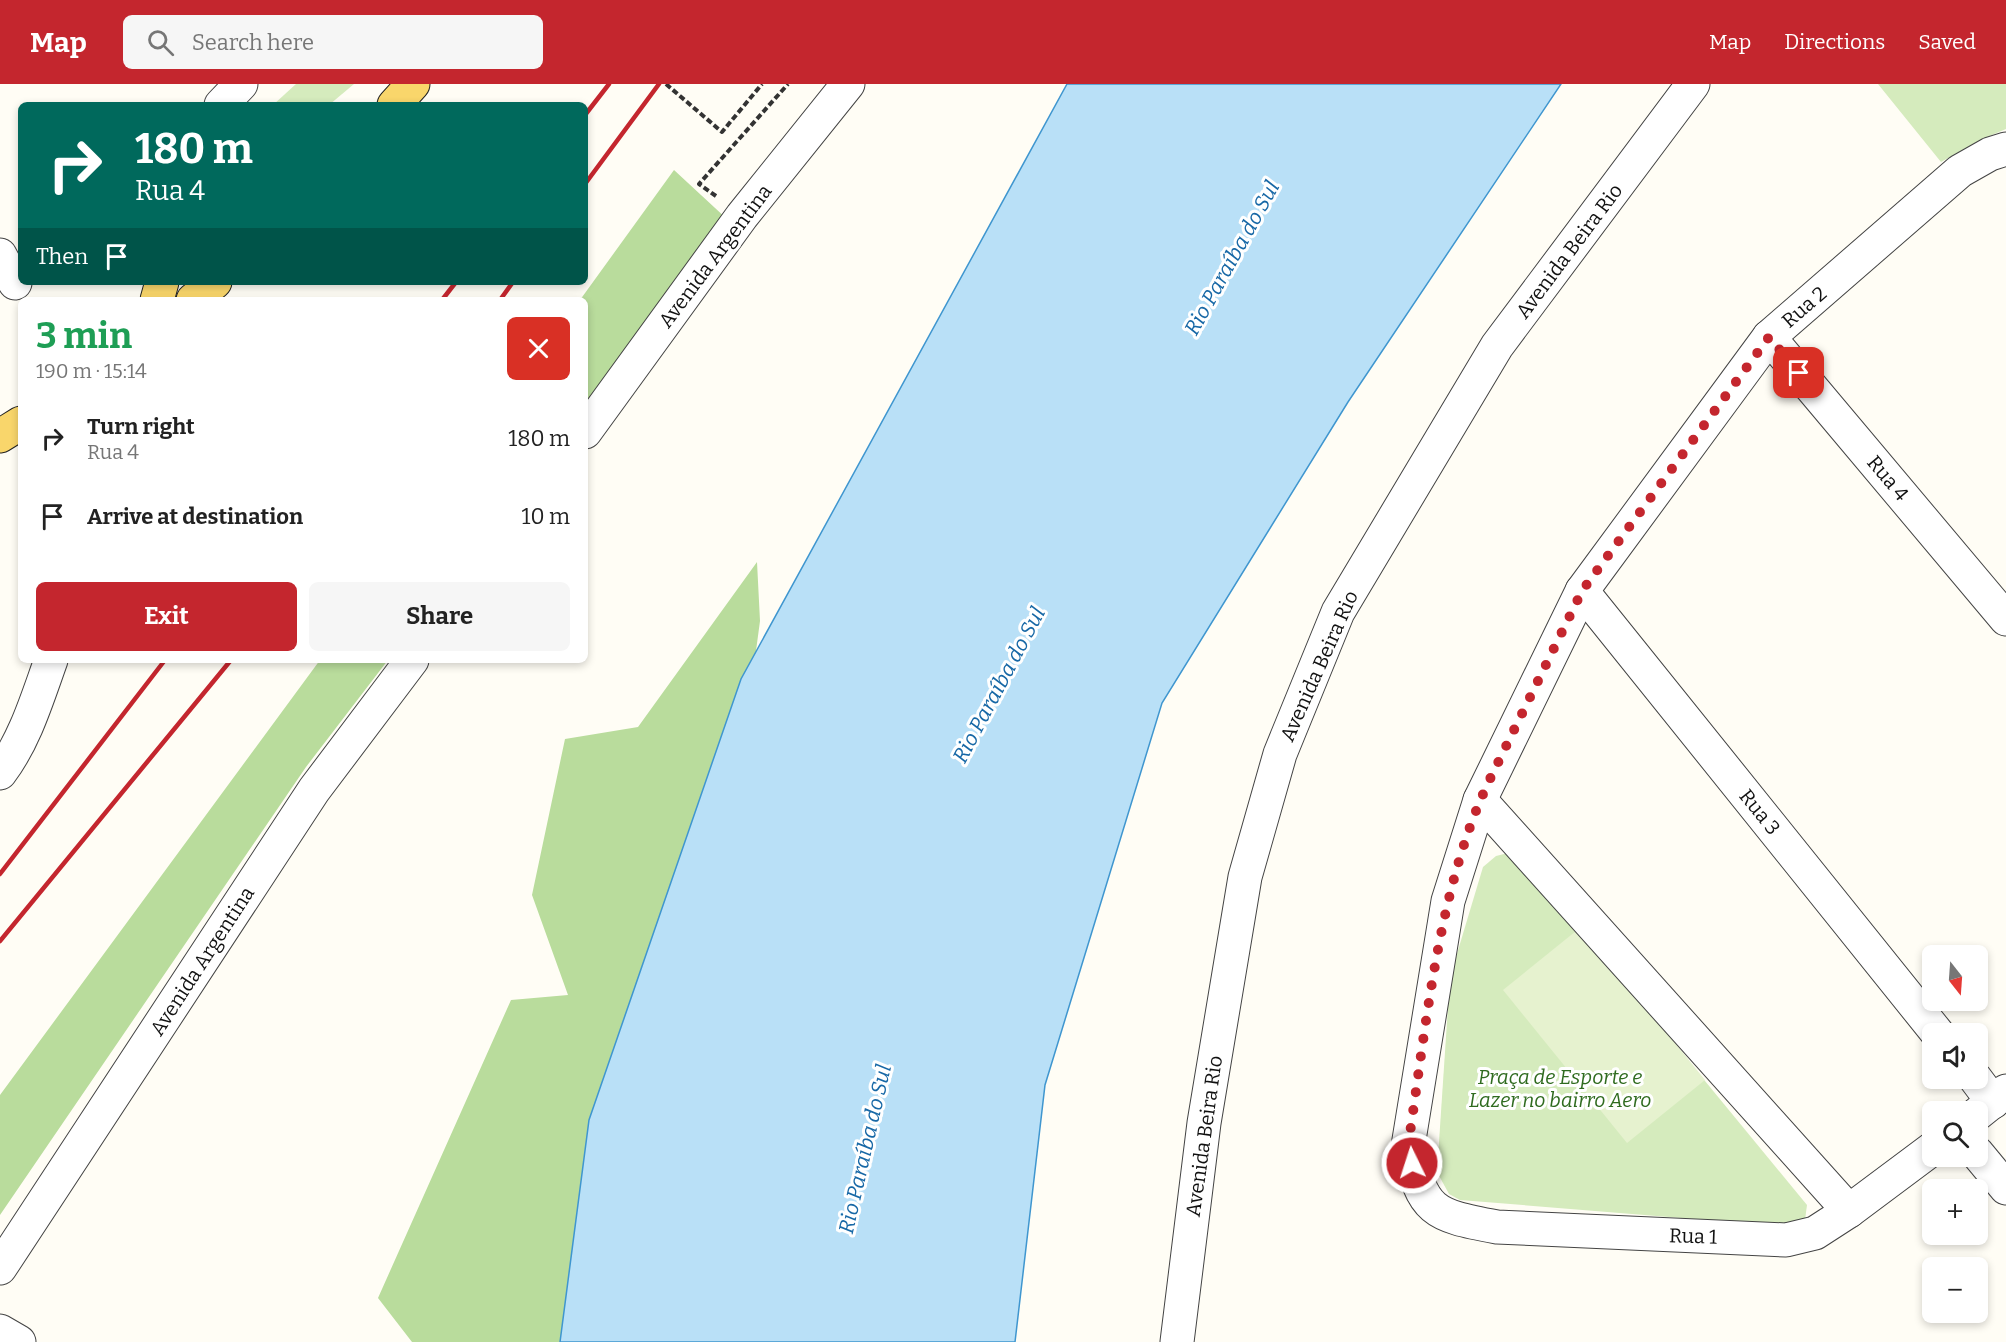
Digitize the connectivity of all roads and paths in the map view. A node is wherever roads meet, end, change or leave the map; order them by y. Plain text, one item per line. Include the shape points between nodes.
1 (241, 84) edge
2 (413, 84) edge
3 (666, 84) edge
4 (762, 84) edge
5 (788, 84) edge
6 (848, 84) edge
7 (1693, 84) edge
8 (224, 102) edge
9 (397, 102) edge
10 (2006, 150) edge
11 (699, 184) dead end
12 (0, 255) edge
13 (12, 285) edge
14 (1769, 337) junction
15 (18, 425) edge
16 (588, 428) edge
17 (0, 436) edge
18 (1582, 591) junction
19 (2006, 619) edge
20 (50, 663) edge
21 (410, 663) edge
22 (0, 773) edge
23 (1480, 800) junction
24 (1929, 1023) edge
25 (1922, 1156) edge
26 (1988, 1166) edge
27 (2006, 1188) edge
28 (1430, 1206) joint
29 (1850, 1210) junction
30 (0, 1268) edge
31 (0, 1331) edge
32 (19, 1342) edge
33 (1177, 1342) edge

1 - 8 street
2 - 9 main road
3 - 4 path via 722,132
5 - 11 path
6 - 16 street, Avenida Argentina via 742,216
7 - 33 street, Avenida Beira Rio via 1497,346 1338,612 1280,754 1245,877 1204,1123
10 - 14 street, Rua 2 via 1990,154 1960,171
12 - 13 street
14 - 18 street, Rua 2
14 - 19 street, Rua 4
15 - 17 main road
18 - 23 street, Rua 2
18 - 24 street, Rua 3
20 - 22 street via 15,751
21 - 30 street, Avenida Argentina via 314,790
23 - 28 street, Rua 2 via 1448,901 1408,1146 1415,1181
23 - 29 street
25 - 29 street, Rua 1
26 - 27 street
28 - 29 street, Rua 1 via 1457,1220 1497,1227 1786,1240 1815,1233
31 - 32 street

